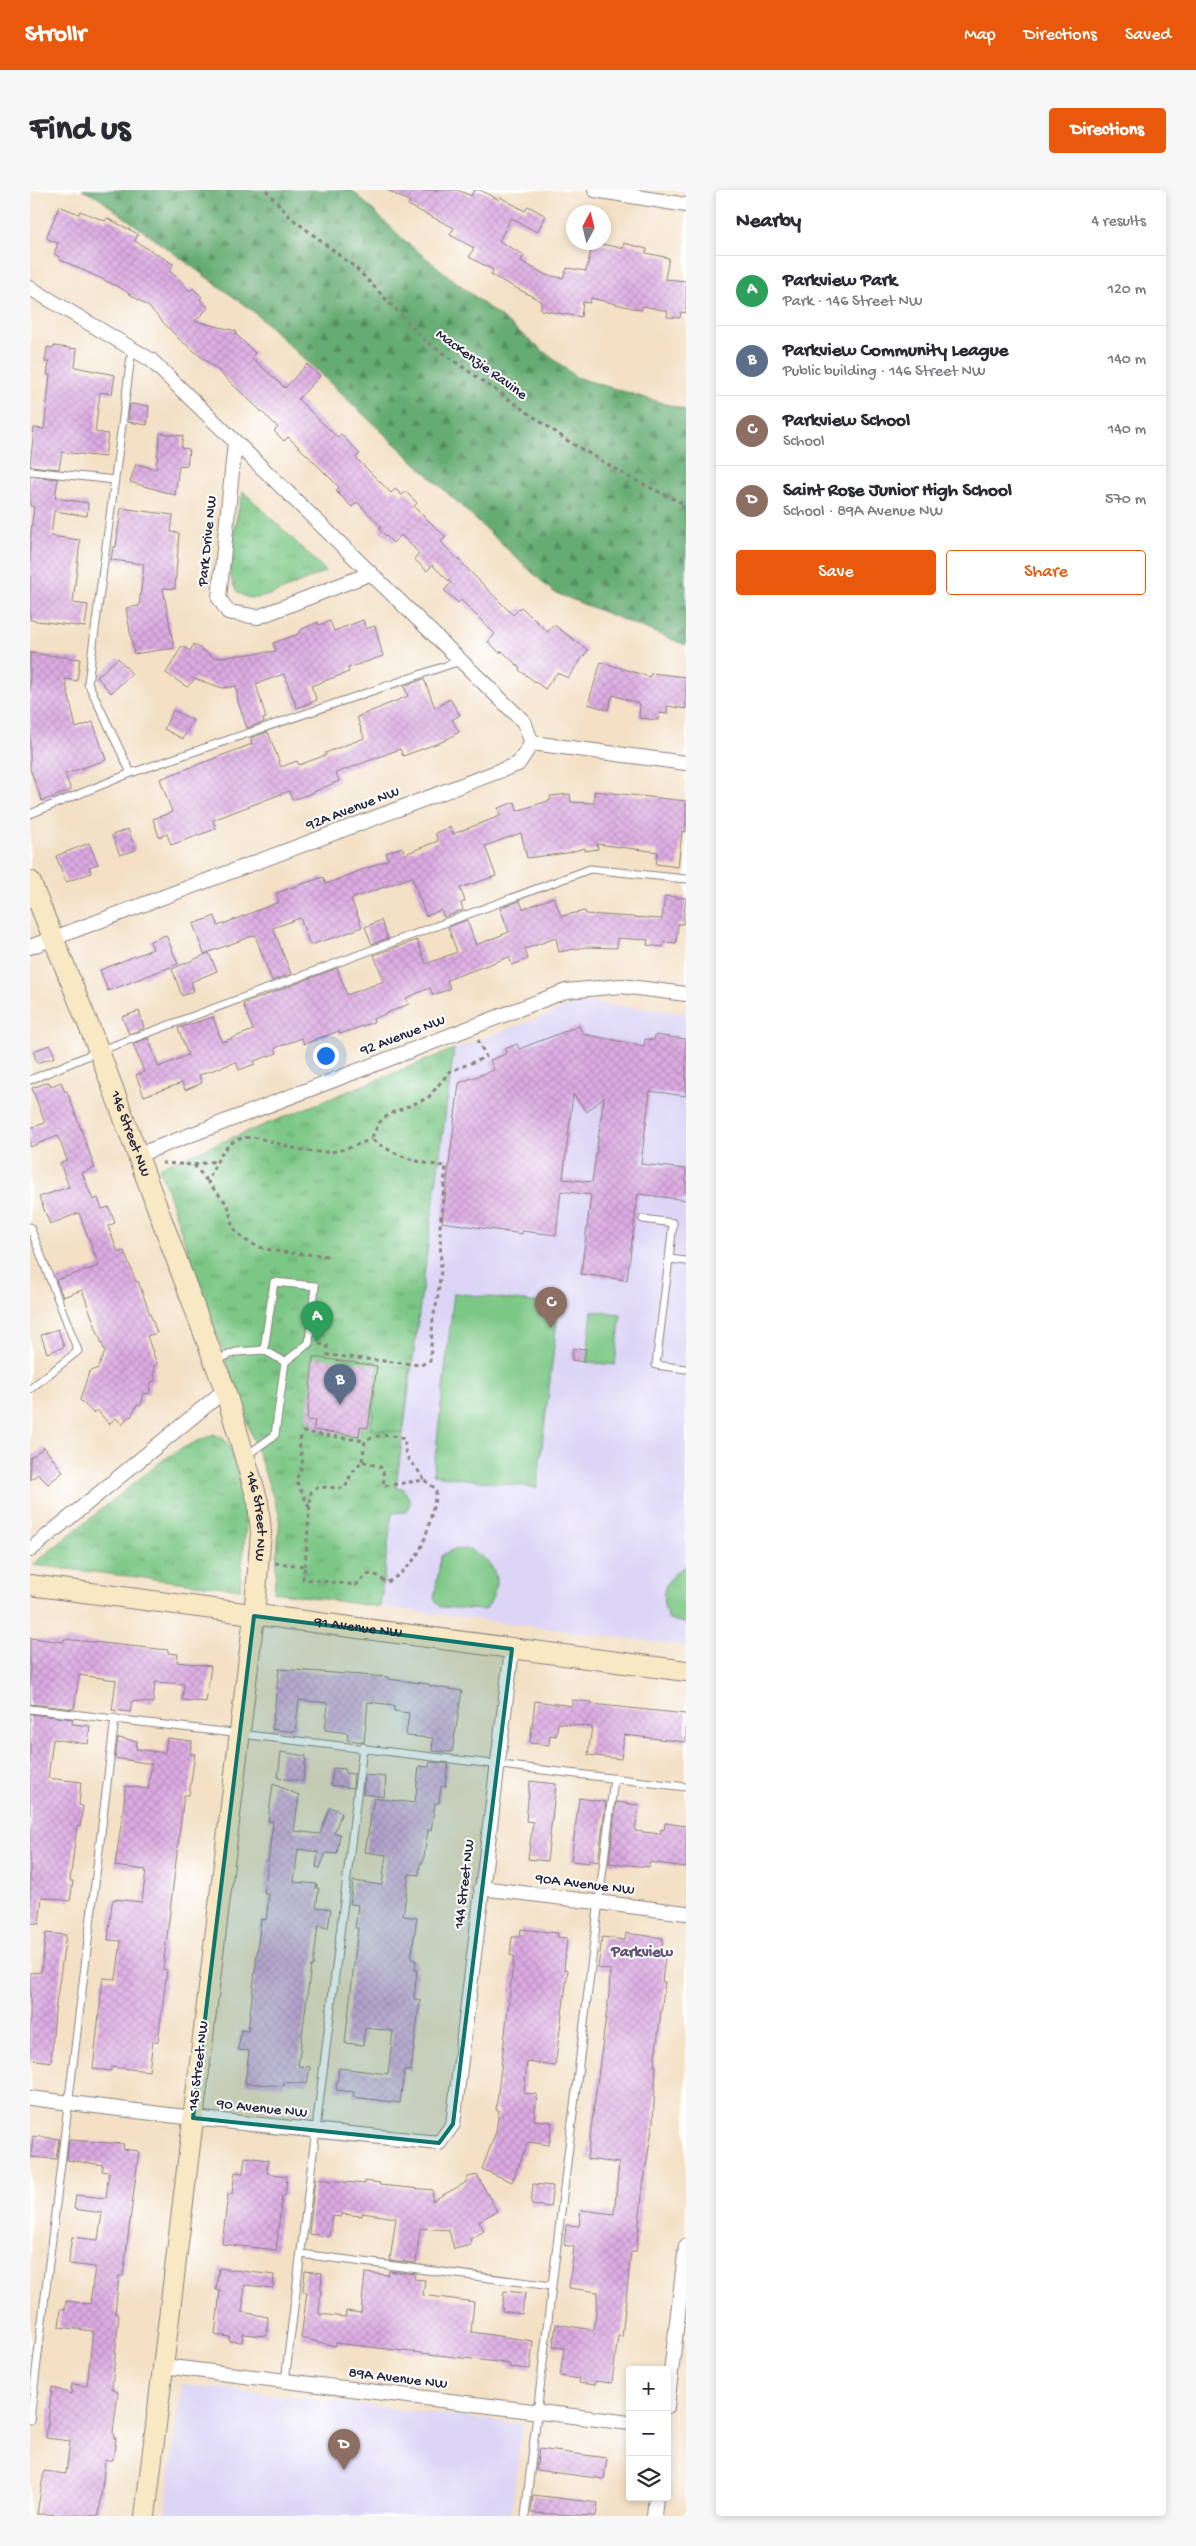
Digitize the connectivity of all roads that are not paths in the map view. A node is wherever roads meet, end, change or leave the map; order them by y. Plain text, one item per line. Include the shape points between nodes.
1 (595, 190) edge
2 (686, 205) edge
3 (30, 288) edge
4 (132, 349) junction
5 (235, 442) junction
6 (30, 471) edge
7 (115, 480) junction
8 (369, 574) junction
9 (460, 661) junction
10 (532, 743) junction
11 (686, 762) edge
12 (130, 773) junction
13 (30, 814) edge
14 (686, 879) edge
15 (30, 881) edge
16 (53, 939) junction
17 (30, 948) edge
18 (686, 994) edge
19 (100, 1051) junction
20 (30, 1080) edge
21 (141, 1163) junction
22 (643, 1219) dead end
23 (30, 1227) edge
24 (669, 1259) junction
25 (686, 1261) edge
26 (264, 1350) junction
27 (214, 1361) junction
28 (285, 1362) junction
29 (686, 1369) edge
30 (30, 1389) edge
31 (225, 1390) junction
32 (244, 1456) junction
33 (30, 1550) edge
34 (30, 1585) edge
35 (254, 1616) junction
36 (512, 1649) junction
37 (686, 1671) edge
38 (30, 1709) edge
39 (115, 1718) junction
40 (240, 1732) junction
41 (363, 1747) junction
42 (497, 1764) junction
43 (614, 1778) junction
44 (686, 1787) edge
45 (481, 1888) junction
46 (600, 1903) junction
47 (686, 1913) edge
48 (30, 2098) edge
49 (68, 2103) junction
50 (193, 2118) junction
51 (453, 2124) joint
52 (316, 2131) junction
53 (686, 2246) edge
54 (301, 2254) junction
55 (552, 2286) junction
56 (163, 2366) junction
57 (671, 2372) edge
58 (285, 2381) junction
59 (537, 2412) junction
60 (30, 2420) edge
61 (626, 2423) edge
62 (656, 2501) edge
63 (145, 2516) edge
64 (525, 2516) edge
65 (654, 2516) edge

1 - 2 street
3 - 4 street
4 - 5 street via 151,360
4 - 7 lane
5 - 8 street
5 - 8 street, Park Drive NW via 219,598 228,612 258,617
6 - 7 lane
7 - 12 lane via 88,683
8 - 9 street
9 - 10 street via 524,722
9 - 12 lane
10 - 11 street
10 - 16 street, 92A Avenue NW via 518,764
12 - 13 lane
14 - 19 lane via 590,869
15 - 16 street, 146 Street NW
16 - 17 street, 92A Avenue NW
16 - 19 street, 146 Street NW
18 - 21 street, 92 Avenue NW via 621,986 566,991
19 - 20 lane
19 - 21 street, 146 Street NW
21 - 27 street, 146 Street NW
22 - 24 lane via 673,1222
23 - 30 lane via 78,1351
24 - 25 lane
24 - 29 lane via 656,1365
26 - 27 lane via 236,1352
26 - 28 lane
26 - 28 lane via 274,1282 315,1286 309,1343
27 - 31 street, 146 Street NW
28 - 32 lane via 275,1435
31 - 32 street, 146 Street NW
31 - 33 street
32 - 35 street, 146 Street NW via 258,1502 261,1532
34 - 35 street, 91 Avenue NW
35 - 36 street, 91 Avenue NW
35 - 40 street, 145 Street NW
36 - 37 street, 91 Avenue NW
36 - 42 street, 144 Street NW
38 - 39 lane
39 - 40 lane
39 - 49 lane
40 - 41 lane
40 - 50 street, 145 Street NW
41 - 42 lane
41 - 52 lane
42 - 43 lane
42 - 45 street, 144 Street NW
43 - 44 lane
43 - 46 lane
45 - 46 street, 90A Avenue NW
45 - 51 street, 144 Street NW
46 - 47 street, 90A Avenue NW
46 - 55 lane
48 - 49 street, 90 Avenue NW
49 - 50 street, 90 Avenue NW
49 - 60 lane
50 - 52 street, 90 Avenue NW
50 - 56 street, 145 Street NW
51 - 52 street, 90 Avenue NW via 439,2143
52 - 54 lane
53 - 57 street
54 - 55 lane
54 - 58 lane
55 - 59 lane
56 - 58 street, 89A Avenue NW
56 - 63 street, 145 Street NW
58 - 59 street, 89A Avenue NW
59 - 61 street, 89A Avenue NW
59 - 64 lane
62 - 65 street

